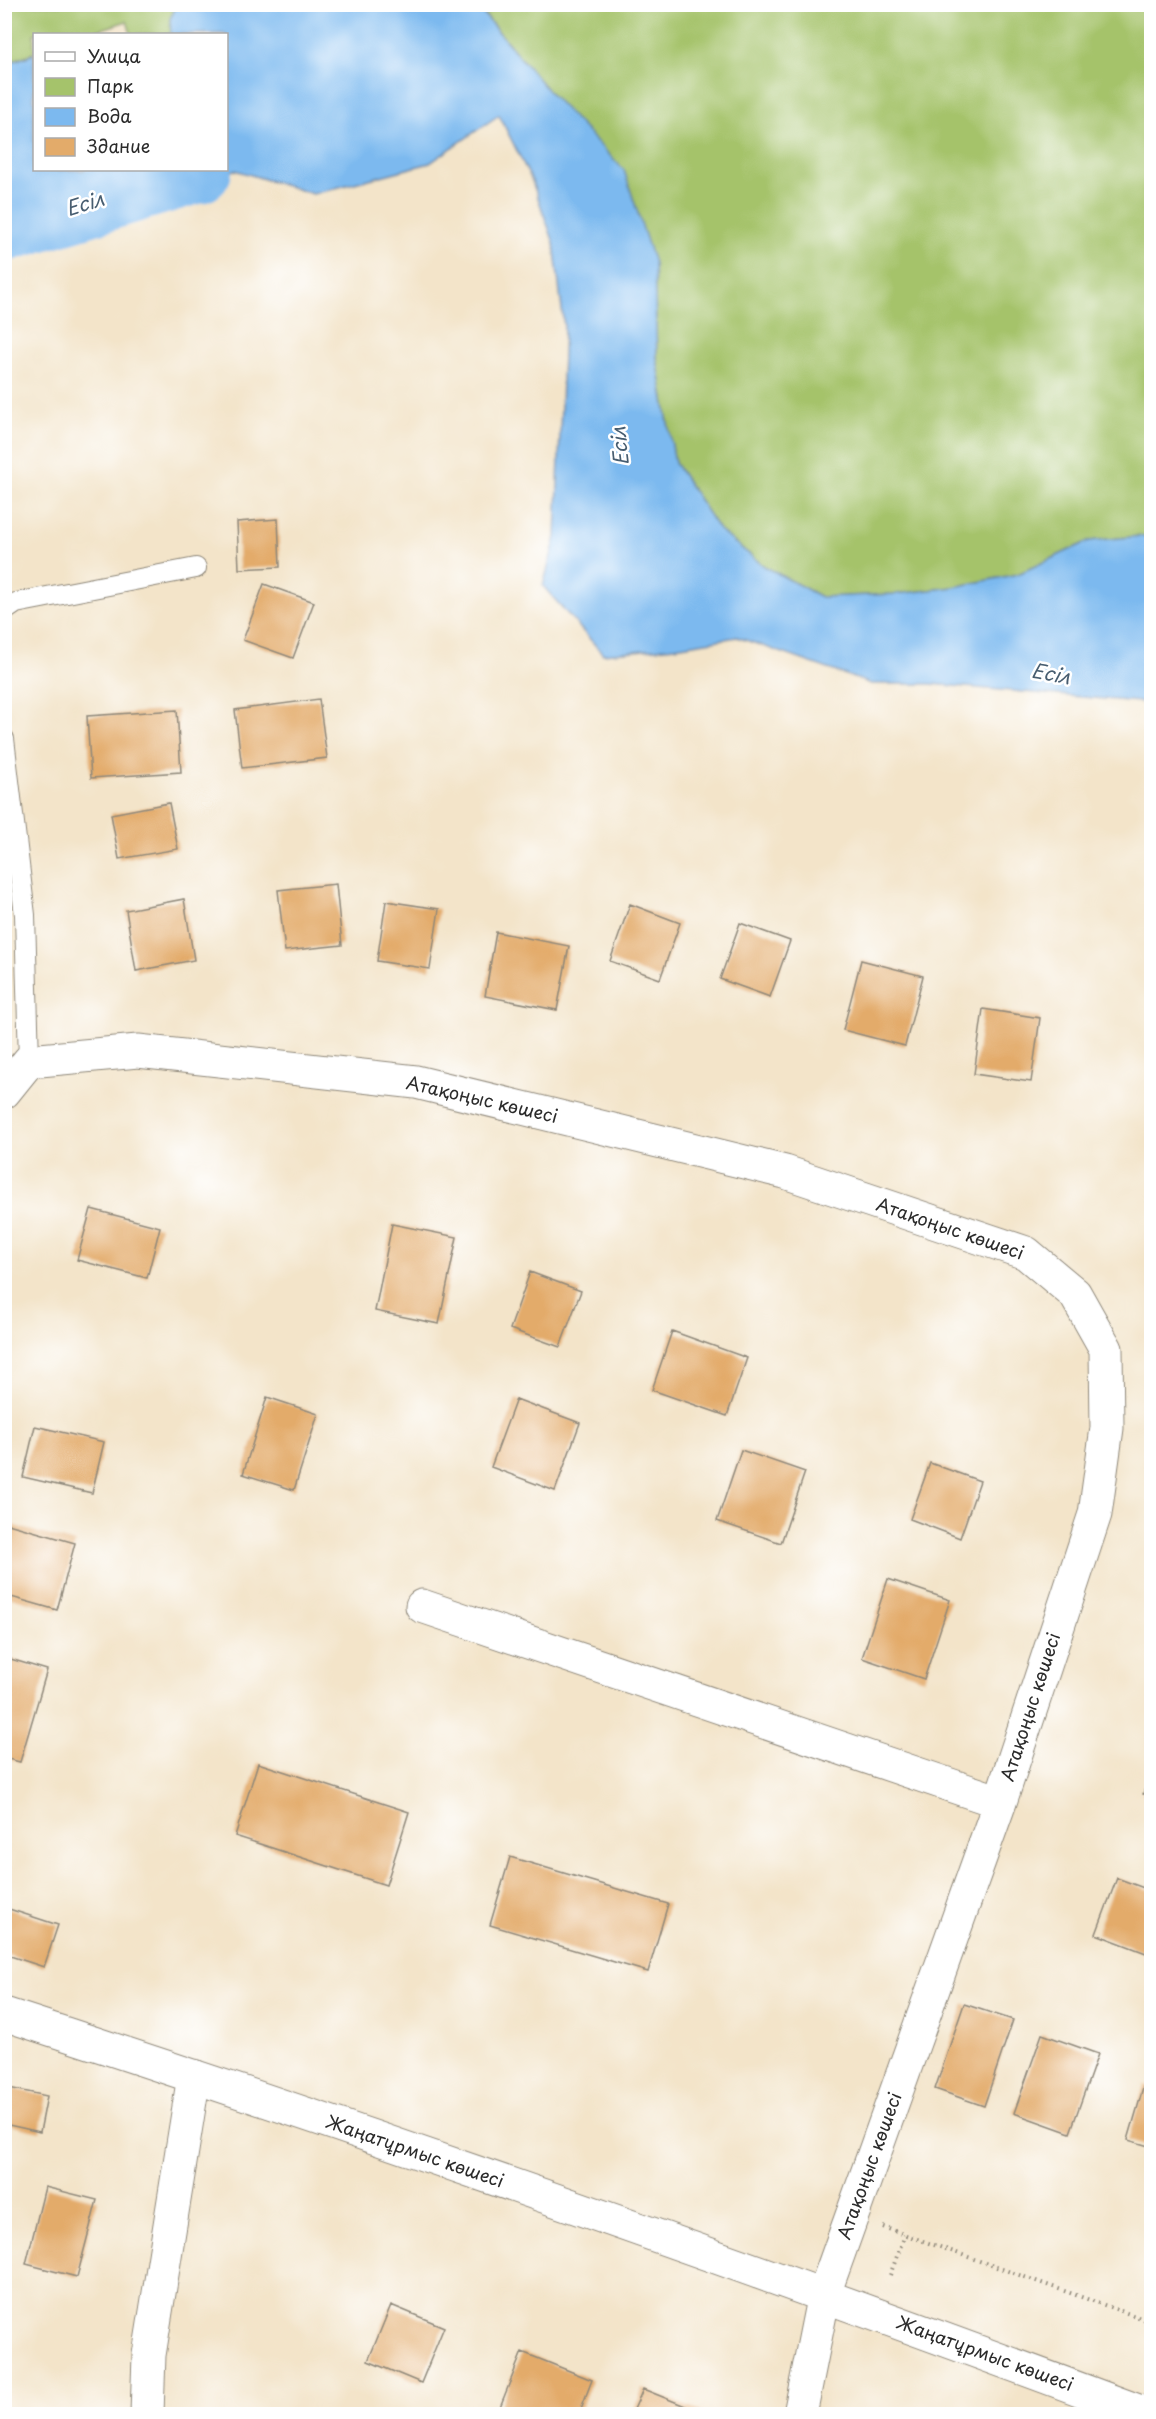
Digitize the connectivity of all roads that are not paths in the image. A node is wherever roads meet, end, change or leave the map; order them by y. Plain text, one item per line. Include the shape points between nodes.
1 (196, 568) dead end
2 (4, 611) edge
3 (4, 739) edge
4 (29, 1061) junction
5 (4, 1092) edge
6 (422, 1606) dead end
7 (1000, 1802) junction
8 (4, 2014) edge
9 (194, 2076) junction
10 (824, 2294) junction
11 (147, 2415) edge
12 (800, 2415) edge
13 (1146, 2415) edge

1 - 2 lane via 16,603
3 - 4 lane via 25,915
4 - 5 street
4 - 7 street, Атақоңыс көшесі via 138,1051 416,1082 785,1172 1026,1253 1075,1294 1106,1349 1107,1428 1095,1514
6 - 7 street
7 - 10 street, Атақоңыс көшесі
8 - 9 street, Жаңатұрмыс көшесі
9 - 10 street, Жаңатұрмыс көшесі
9 - 11 street via 149,2355
10 - 12 street
10 - 13 street, Жаңатұрмыс көшесі

